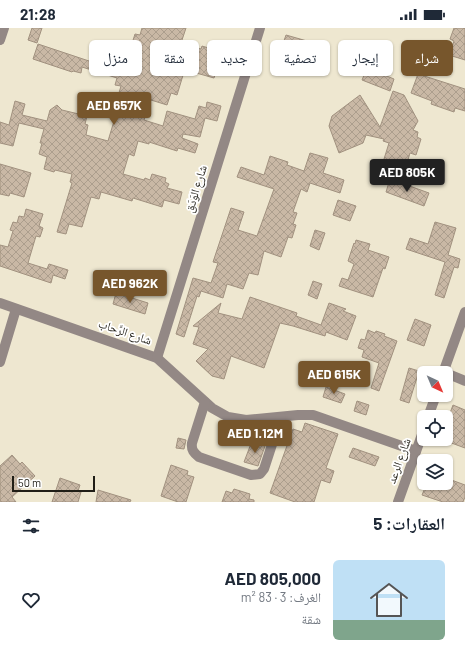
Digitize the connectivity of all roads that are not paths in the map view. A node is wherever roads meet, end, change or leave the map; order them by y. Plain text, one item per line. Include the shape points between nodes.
1 (4, 28) edge
2 (260, 28) edge
3 (0, 40) edge
4 (0, 303) edge
5 (16, 309) junction
6 (465, 312) edge
7 (157, 358) junction
8 (0, 362) edge
9 (447, 366) edge
10 (453, 376) edge
11 (465, 381) edge
12 (205, 402) junction
13 (281, 417) junction
14 (418, 446) edge
15 (416, 451) junction
16 (398, 502) edge

1 - 3 street
2 - 7 street, شارع الوَدَق
4 - 5 street, شارع الرِّحاب
5 - 7 street, شارع الرِّحاب
5 - 8 street
6 - 9 street
7 - 12 street, شارع الرِّحاب
10 - 11 street
12 - 13 street, شارع الرِّحاب via 220,413 237,419
12 - 13 street via 192,443 193,452 199,457 251,475 260,474 264,469
13 - 15 street, شارع الرِّحاب via 313,415
14 - 15 street, شارع الرعد
15 - 16 street, شارع الرعد

